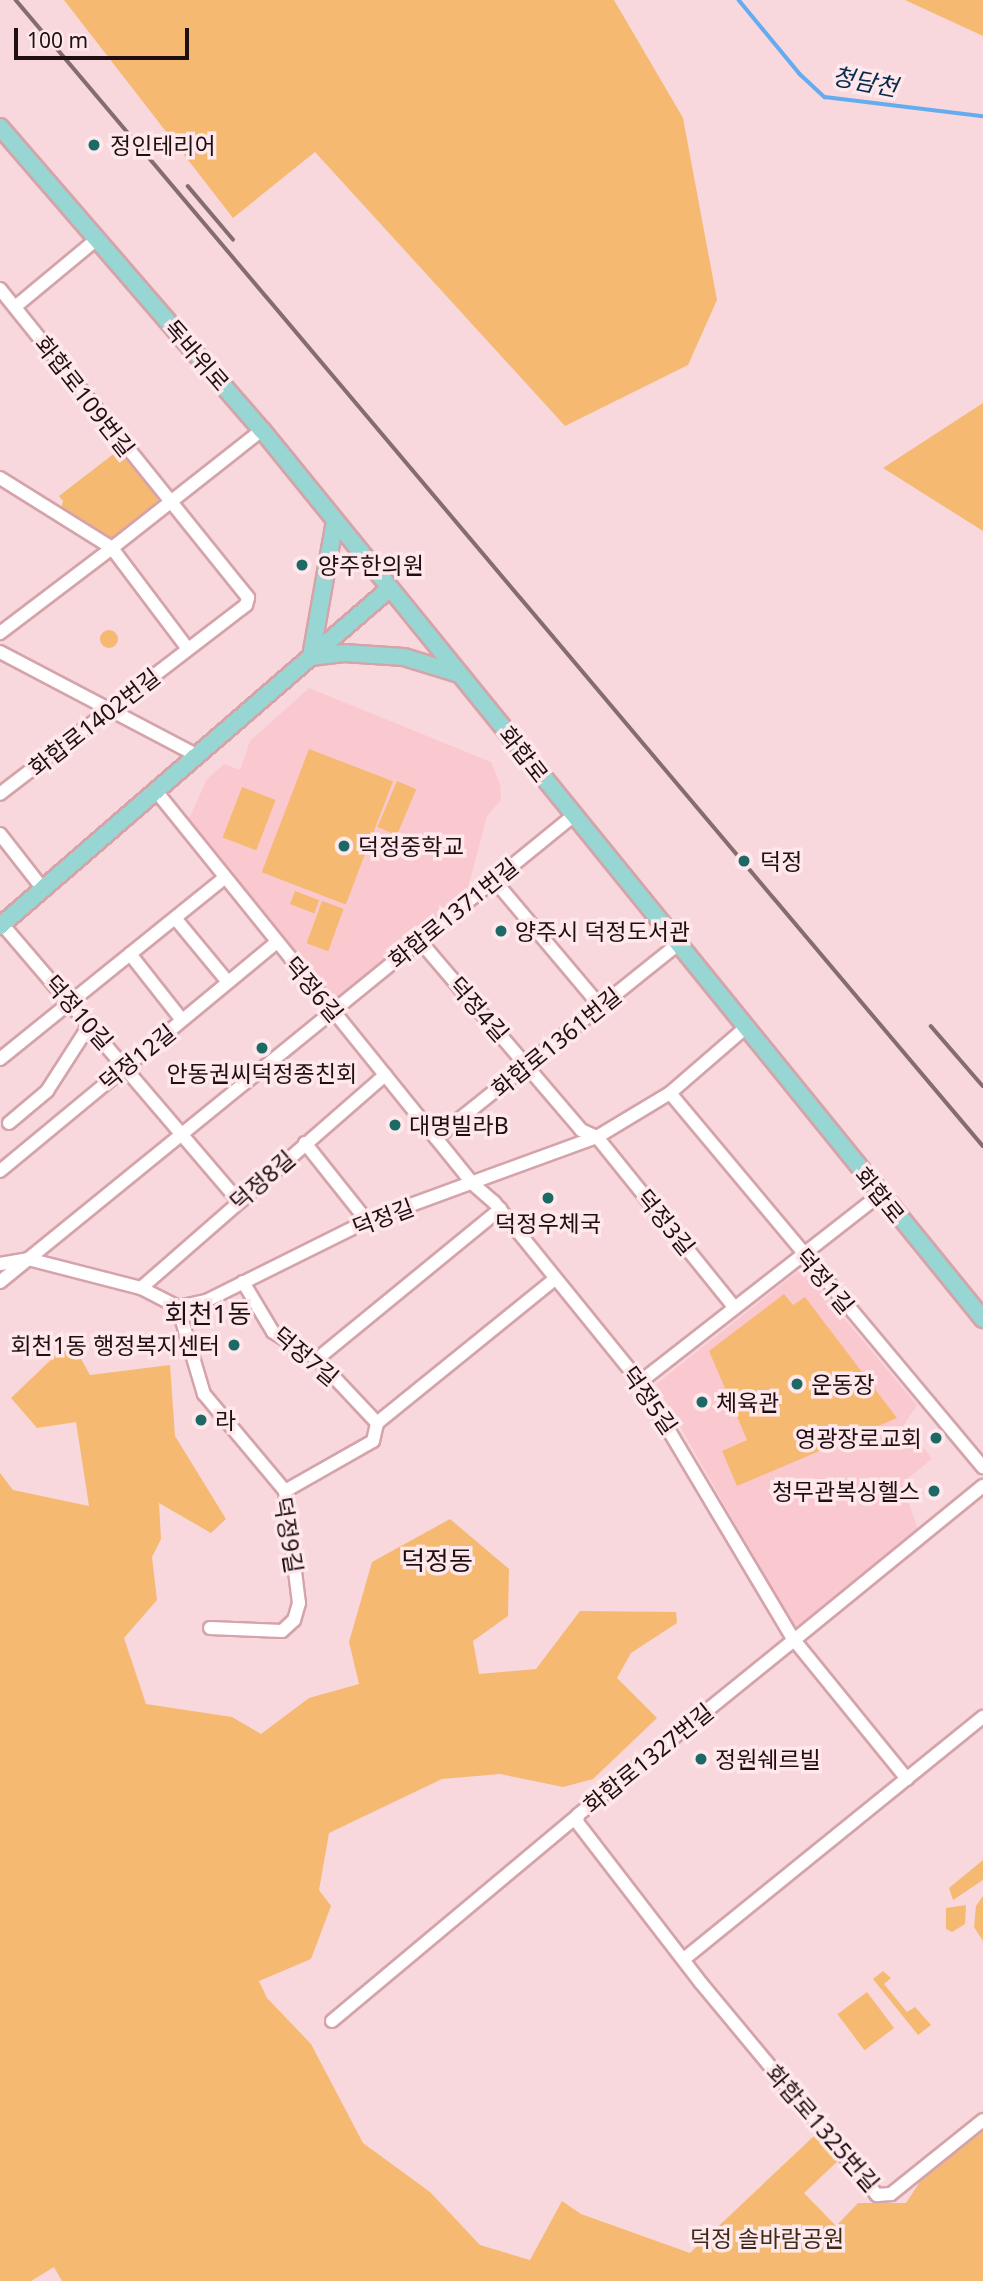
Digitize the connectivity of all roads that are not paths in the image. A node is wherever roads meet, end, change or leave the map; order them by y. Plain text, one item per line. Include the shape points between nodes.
1 (0, 127) edge
2 (97, 239) junction
3 (0, 289) edge
4 (15, 307) junction
5 (262, 430) junction
6 (0, 478) edge
7 (170, 503) junction
8 (335, 521) junction
9 (112, 548) junction
10 (389, 589) junction
11 (0, 634) edge
12 (188, 649) junction
13 (0, 652) edge
14 (311, 657) junction
15 (460, 674) junction
16 (110, 710) junction
17 (198, 756) junction
18 (156, 791) junction
19 (0, 794) edge
20 (573, 816) junction
21 (0, 834) edge
22 (224, 878) junction
23 (495, 880) junction
24 (43, 889) junction
25 (175, 918) junction
26 (1, 925) edge
27 (419, 940) junction
28 (276, 943) junction
29 (676, 946) junction
30 (130, 954) junction
31 (228, 982) junction
32 (70, 1002) junction
33 (600, 1006) junction
34 (332, 1011) junction
35 (182, 1020) junction
36 (90, 1024) junction
37 (745, 1028) junction
38 (0, 1059) edge
39 (527, 1065) junction
40 (125, 1066) junction
41 (385, 1075) junction
42 (670, 1093) junction
43 (9, 1123) dead end
44 (181, 1133) junction
45 (597, 1137) junction
46 (436, 1138) junction
47 (305, 1143) junction
48 (0, 1171) edge
49 (473, 1184) junction
50 (879, 1195) junction
51 (238, 1200) junction
52 (499, 1209) junction
53 (367, 1221) junction
54 (801, 1254) junction
55 (27, 1259) junction
56 (0, 1265) edge
57 (555, 1279) junction
58 (0, 1282) edge
59 (243, 1282) junction
60 (141, 1288) junction
61 (178, 1307) junction
62 (734, 1307) junction
63 (983, 1319) edge
64 (317, 1359) junction
65 (640, 1382) junction
66 (377, 1423) junction
67 (983, 1467) edge
68 (983, 1486) edge
69 (285, 1491) junction
70 (210, 1628) dead end
71 (794, 1640) junction
72 (983, 1717) edge
73 (907, 1779) junction
74 (578, 1815) junction
75 (684, 1959) junction
76 (332, 2021) dead end
77 (983, 2119) edge

1 - 2 main road, 독바위로
2 - 4 street
2 - 5 main road, 독바위로
3 - 4 street, 화합로109번길
4 - 7 street, 화합로109번길
5 - 7 street
5 - 8 main road, 독바위로
6 - 9 street
7 - 9 street
7 - 12 street, 화합로1402번길 via 248,598 246,605
8 - 10 main road, 독바위로
8 - 14 main road
9 - 11 street
9 - 12 street
10 - 14 main road
10 - 15 main road, 화합로
12 - 16 street, 화합로1402번길
13 - 16 street
14 - 15 main road via 344,653 404,657
14 - 17 main road
15 - 20 main road, 화합로
16 - 17 street
16 - 19 street, 화합로1402번길
17 - 18 main road
18 - 22 street, 덕정6길
18 - 24 main road
20 - 23 street, 화합로1371번길
20 - 29 main road, 화합로
21 - 24 street
22 - 25 street
22 - 28 street, 덕정6길
23 - 27 street, 화합로1371번길
23 - 33 street
24 - 26 main road
25 - 30 street
25 - 31 street
26 - 32 street, 덕정10길
27 - 34 street, 화합로1371번길
27 - 39 street, 덕정4길
28 - 31 street, 덕정12길
28 - 34 street, 덕정6길
29 - 33 street, 화합로1361번길
29 - 37 main road, 화합로
30 - 32 street
30 - 35 street
31 - 35 street, 덕정12길
32 - 36 street, 덕정10길
32 - 38 street
33 - 39 street, 화합로1361번길
34 - 41 street, 덕정6길
34 - 44 street
35 - 40 street, 덕정12길
36 - 40 street, 덕정10길
36 - 43 street, 덕정12길 via 47,1091
37 - 42 street, 덕정길
37 - 50 main road, 화합로
39 - 45 street, 덕정4길 via 581,1130
39 - 46 street, 화합로1361번길
40 - 44 street, 덕정10길
40 - 48 street, 덕정12길
41 - 46 street, 덕정6길
41 - 47 street, 덕정8길
42 - 45 street, 덕정길
42 - 54 street, 덕정1길
44 - 51 street, 덕정10길
44 - 55 street
45 - 49 street, 덕정길
45 - 62 street, 덕정3길
46 - 49 street, 덕정6길
47 - 51 street, 덕정8길
47 - 53 street
49 - 52 street, 덕정5길
49 - 53 street, 덕정길
50 - 54 street
50 - 63 main road, 화합로
51 - 60 street, 덕정8길
52 - 57 street, 덕정5길
52 - 64 street
53 - 59 street, 덕정길
54 - 62 street
54 - 67 street, 덕정1길
55 - 56 street
55 - 58 street
55 - 60 street
57 - 65 street, 덕정5길
57 - 66 street
59 - 61 street, 덕정길 via 206,1301
59 - 64 street, 덕정7길 via 273,1332
60 - 61 street
61 - 69 street, 덕정9길 via 204,1394
62 - 65 street
64 - 66 street, 덕정7길
65 - 71 street, 덕정5길
66 - 69 street via 373,1441
68 - 71 street, 화합로1327번길
69 - 70 street, 덕정9길 via 299,1603 294,1620 278,1632
71 - 73 street
71 - 74 street, 화합로1327번길
72 - 73 street
73 - 75 street
74 - 75 street, 화합로1327번길 via 578,1824
74 - 76 street
75 - 77 street, 화합로1325번길 via 877,2196 891,2194

